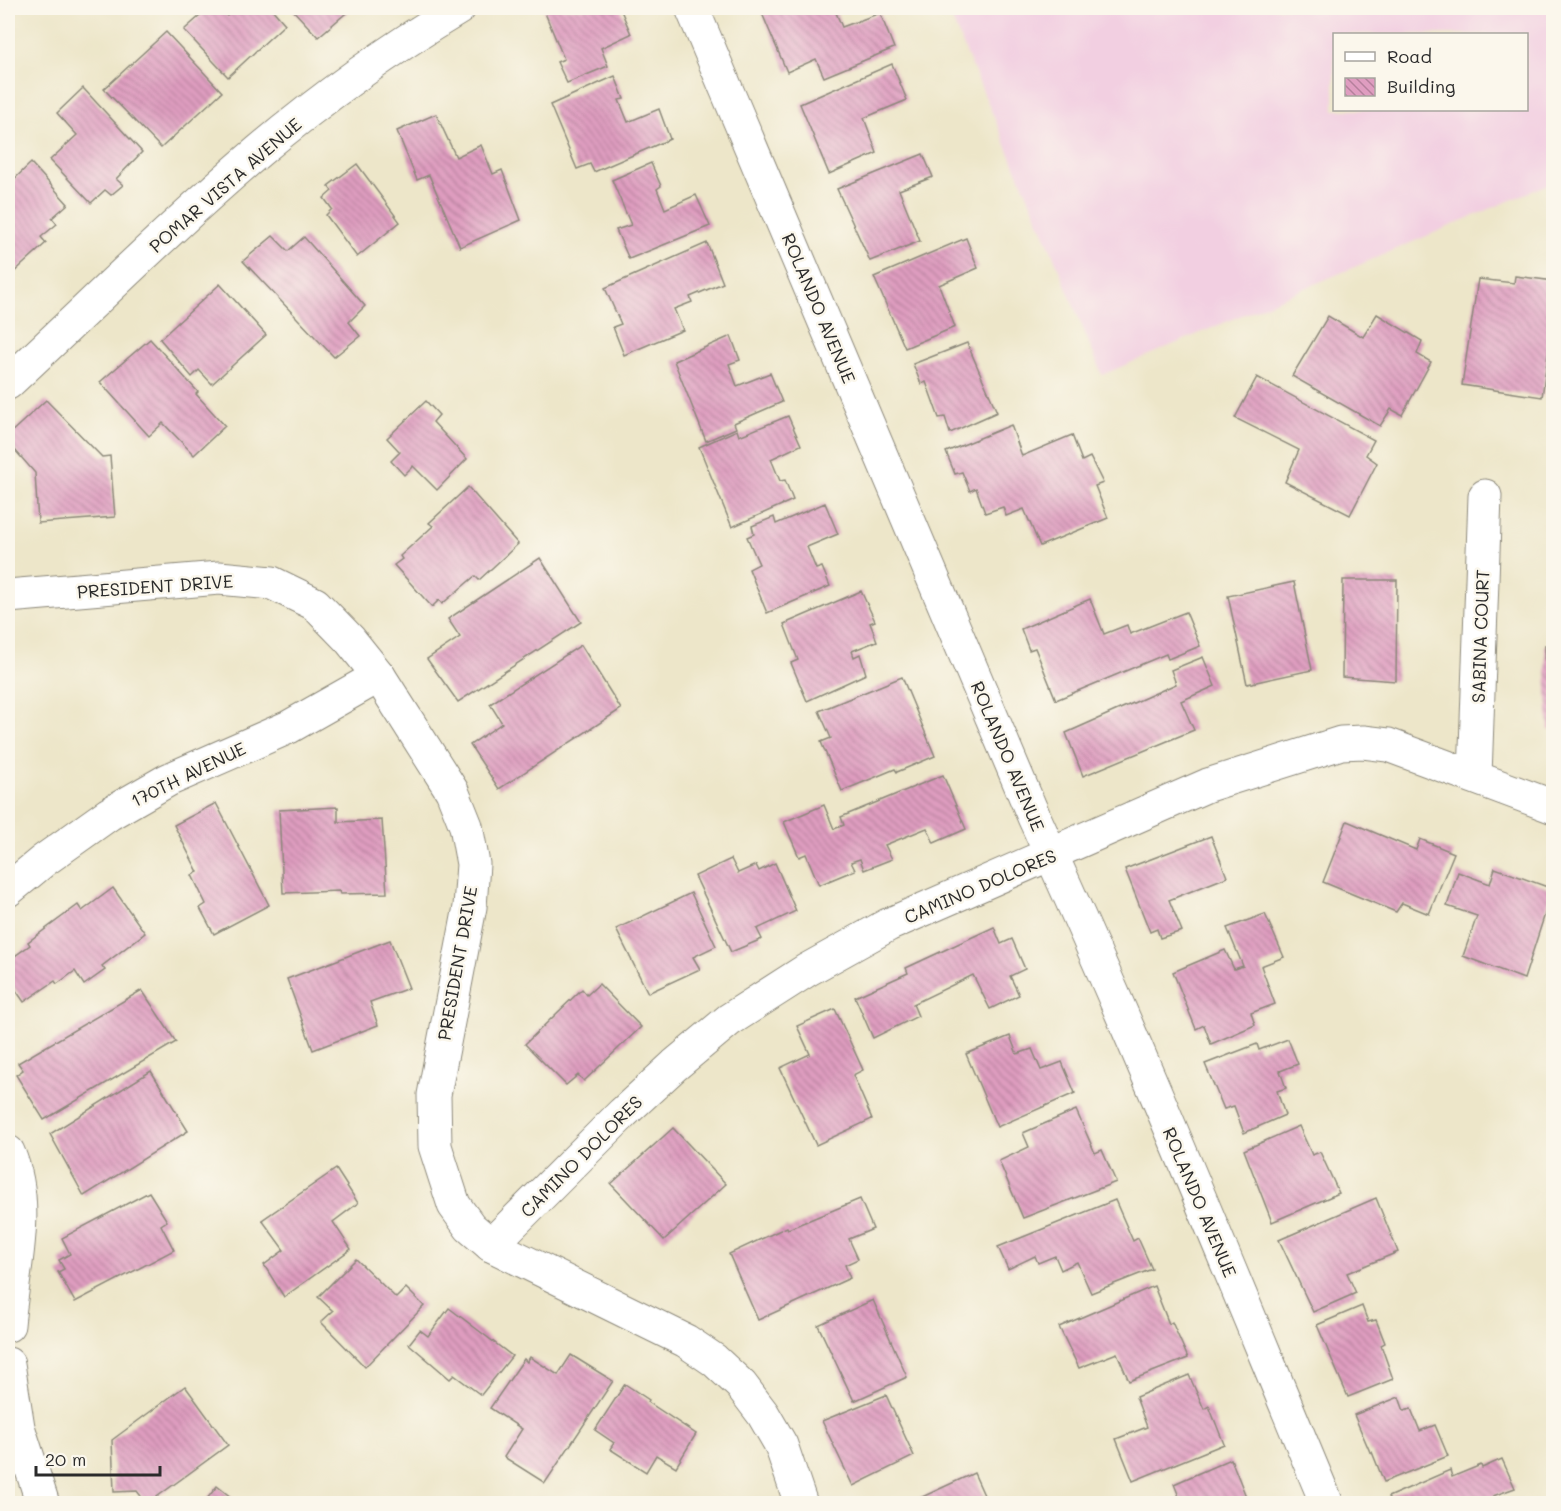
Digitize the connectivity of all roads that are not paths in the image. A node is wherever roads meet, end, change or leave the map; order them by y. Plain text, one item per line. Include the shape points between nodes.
1 (459, 8) edge
2 (692, 8) edge
3 (8, 384) edge
4 (1485, 496) dead end
5 (8, 596) edge
6 (379, 676) junction
7 (1475, 776) junction
8 (1554, 807) edge
9 (1051, 855) junction
10 (8, 890) edge
11 (8, 1152) edge
12 (491, 1245) junction
13 (8, 1324) edge
14 (8, 1364) edge
15 (43, 1503) edge
16 (801, 1503) edge
17 (1327, 1503) edge

1 - 3 street, POMAR VISTA AVENUE via 382,57 259,152
2 - 9 street, ROLANDO AVENUE
4 - 7 street, SABINA COURT
5 - 6 street, PRESIDENT DRIVE via 219,578 272,583 315,604
6 - 10 street, 170TH AVENUE via 289,727 168,780 109,814
6 - 12 street, PRESIDENT DRIVE via 453,791 466,826 473,864 470,906 434,1095 435,1146 454,1205 470,1227
7 - 8 street, CAMINO DOLORES
7 - 9 street, CAMINO DOLORES via 1388,745 1341,743 1208,785
9 - 12 street, CAMINO DOLORES via 888,925 738,1013 623,1113
9 - 17 street, ROLANDO AVENUE
11 - 13 street via 19,1198 20,1230
12 - 16 street, PRESIDENT DRIVE via 686,1341 714,1360 741,1385 763,1414 781,1445
14 - 15 street via 18,1427

